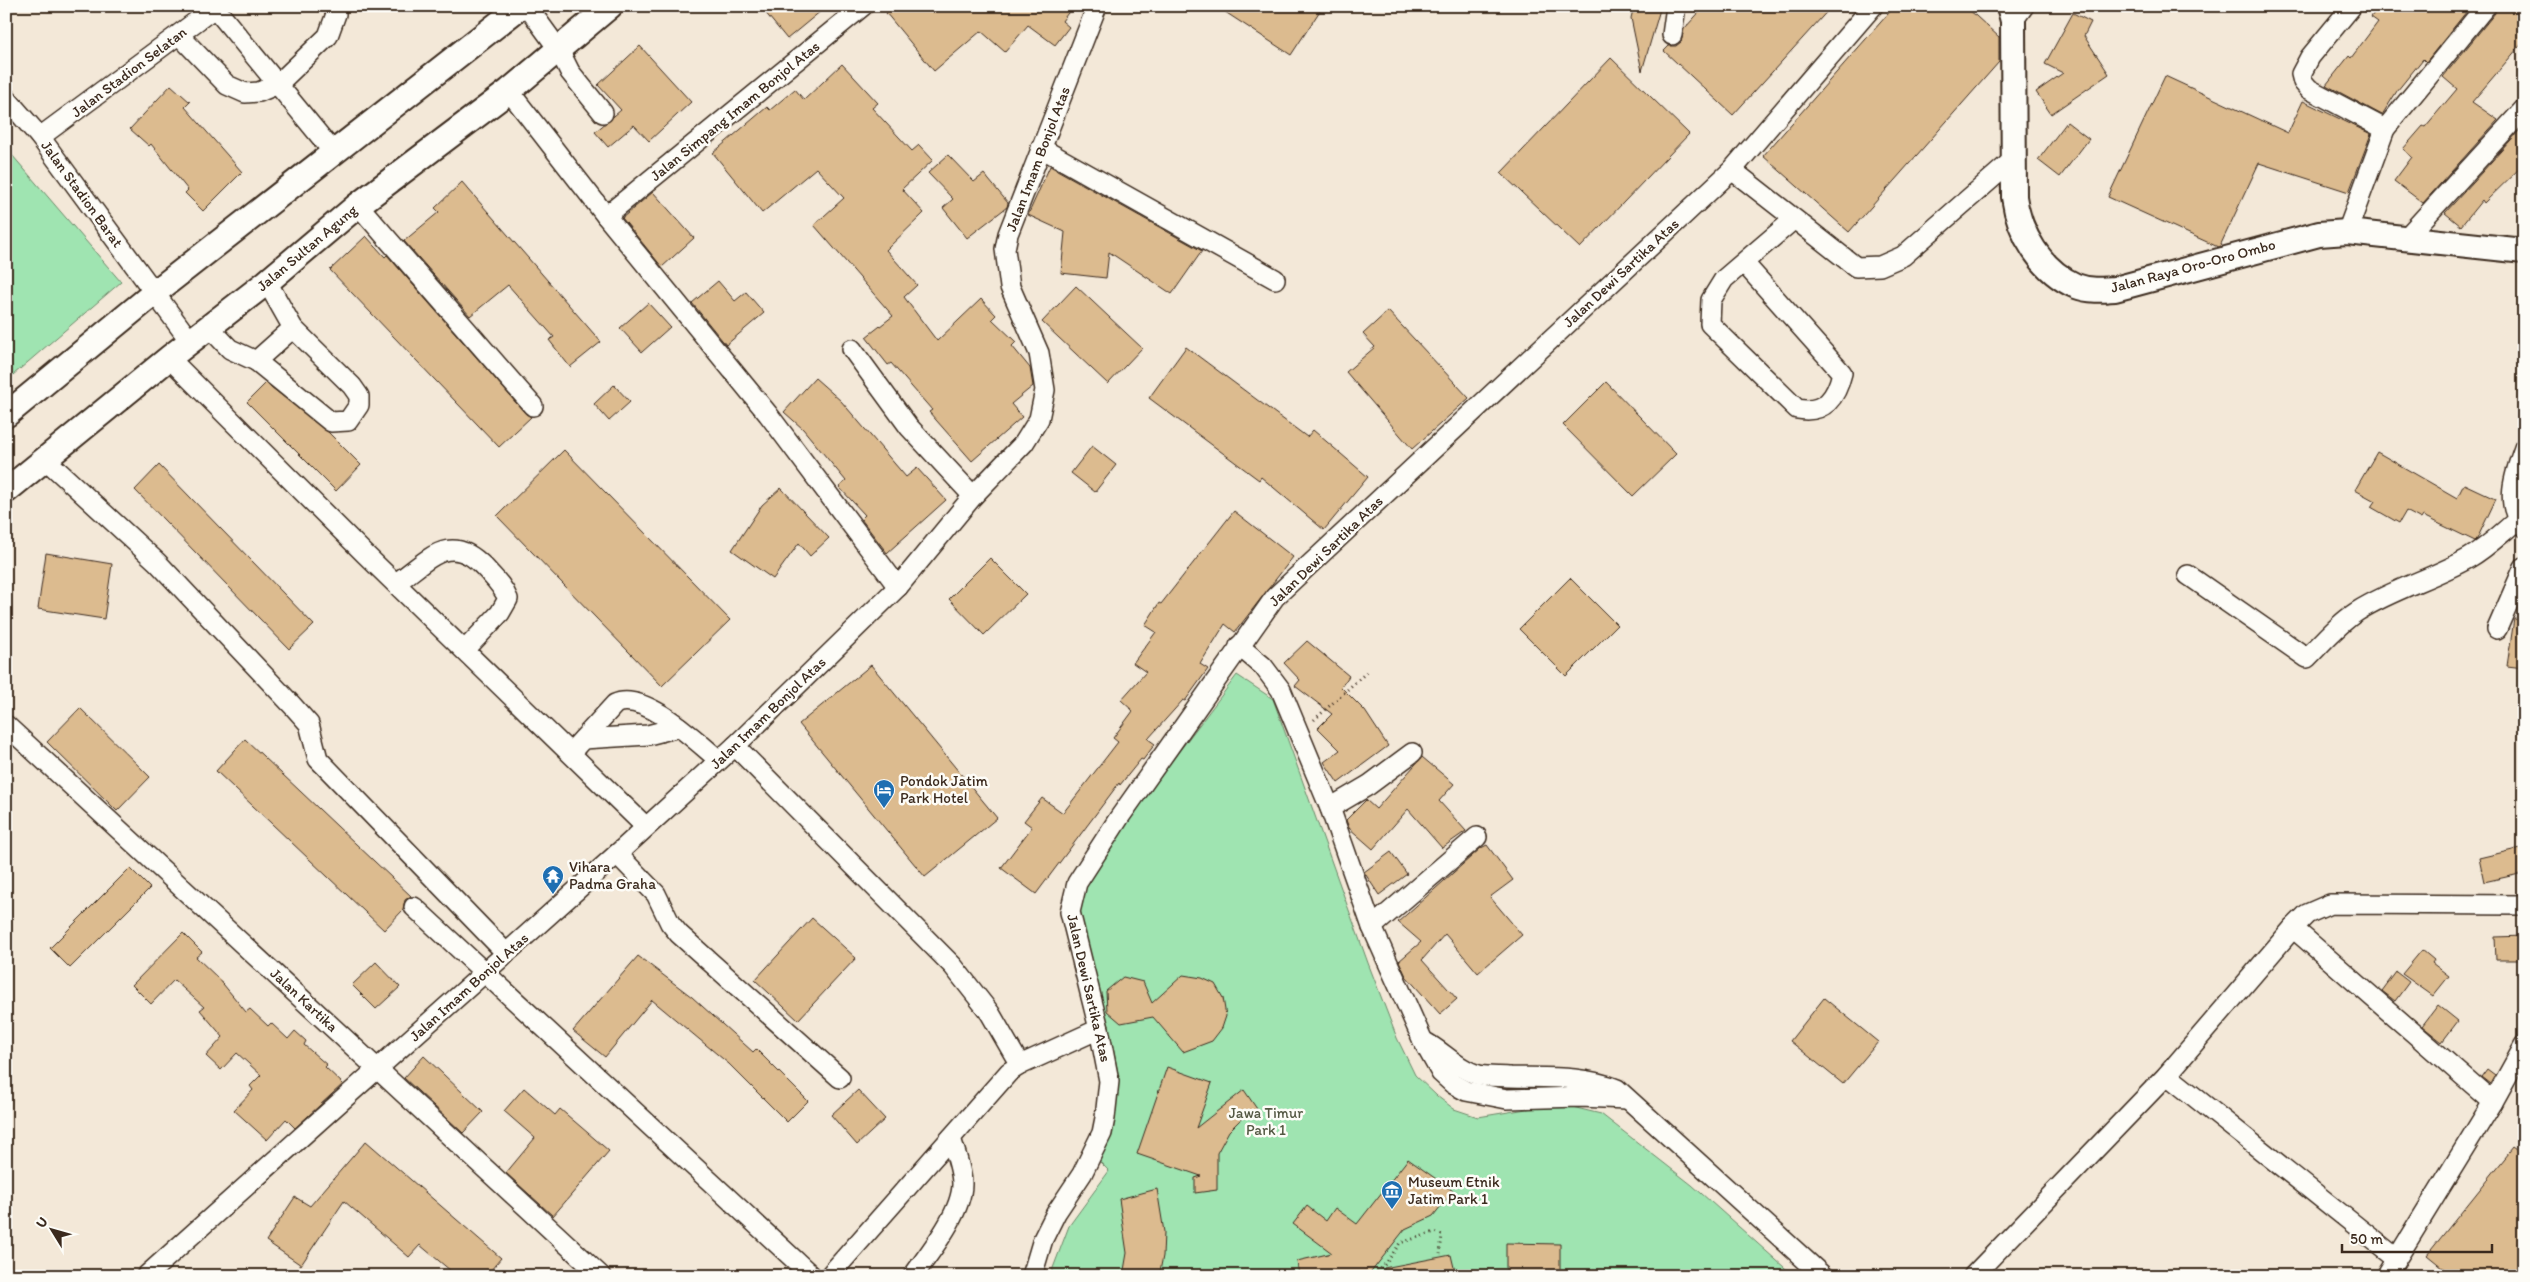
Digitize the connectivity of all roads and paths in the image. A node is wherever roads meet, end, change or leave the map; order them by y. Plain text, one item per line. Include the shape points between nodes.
1 (335, 6) edge
2 (522, 6) edge
3 (527, 6) edge
4 (610, 6) edge
5 (864, 6) edge
6 (1097, 6) edge
7 (1676, 6) edge
8 (1873, 6) edge
9 (2352, 6) edge
10 (2486, 6) edge
11 (216, 7) edge
12 (2016, 11) edge
13 (179, 35) junction
14 (1672, 35) dead end
15 (559, 50) junction
16 (278, 84) junction
17 (509, 91) junction
18 (6, 98) edge
19 (2524, 109) edge
20 (603, 113) dead end
21 (2385, 129) junction
22 (40, 137) junction
23 (1041, 148) junction
24 (334, 153) junction
25 (2014, 159) junction
26 (1732, 170) junction
27 (358, 205) junction
28 (606, 216) junction
29 (1793, 220) junction
30 (2347, 232) junction
31 (2406, 238) junction
32 (2524, 251) edge
33 (1744, 263) junction
34 (1275, 279) dead end
35 (267, 282) junction
36 (153, 294) junction
37 (209, 327) junction
38 (293, 328) junction
39 (190, 341) junction
40 (852, 348) dead end
41 (169, 358) junction
42 (256, 361) junction
43 (533, 406) dead end
44 (6, 415) edge
45 (2524, 448) edge
46 (45, 459) junction
47 (6, 491) edge
48 (973, 496) junction
49 (2522, 521) edge
50 (2524, 567) edge
51 (2188, 575) dead end
52 (396, 583) junction
53 (898, 587) junction
54 (2497, 629) dead end
55 (1238, 646) junction
56 (465, 650) junction
57 (1370, 670) dead end
58 (6, 724) edge
59 (679, 727) junction
60 (1298, 733) junction
61 (577, 746) junction
62 (735, 746) junction
63 (1412, 753) dead end
64 (719, 760) junction
65 (1330, 808) junction
66 (646, 827) junction
67 (1478, 837) dead end
68 (618, 854) junction
69 (2524, 905) edge
70 (414, 907) dead end
71 (1372, 927) junction
72 (2293, 928) junction
73 (506, 953) junction
74 (486, 971) junction
75 (1099, 1029) junction
76 (2524, 1046) edge
77 (1020, 1065) junction
78 (378, 1068) junction
79 (2167, 1075) junction
80 (840, 1078) dead end
81 (2492, 1102) junction
82 (951, 1138) junction
83 (1440, 1254) dead end
84 (2395, 1257) junction
85 (146, 1276) edge
86 (601, 1276) edge
87 (812, 1276) edge
88 (829, 1276) edge
89 (913, 1276) edge
90 (1032, 1276) edge
91 (1374, 1276) edge
92 (1823, 1276) edge
93 (1972, 1276) edge
94 (2386, 1276) edge

1 - 16 street via 336,14 328,36
2 - 24 main road
3 - 15 street
4 - 15 main road, Jalan Sultan Agung
5 - 28 street, Jalan Simpang Imam Bonjol Atas
6 - 23 street, Jalan Imam Bonjol Atas
7 - 14 street
8 - 26 street, Jalan Dewi Sartika Atas
9 - 21 street via 2310,57 2301,74 2309,89
10 - 21 street
11 - 13 street, Jalan Stadion Selatan
11 - 16 street
12 - 25 main road, Jalan Raya Oro-Oro Ombo
13 - 16 street via 227,85 245,93 259,92
13 - 22 street, Jalan Stadion Selatan
15 - 17 main road, Jalan Sultan Agung
15 - 20 street via 570,72
16 - 24 street
17 - 27 main road, Jalan Sultan Agung
17 - 28 street
18 - 22 street, Jalan Stadion Barat
19 - 31 street
21 - 30 street
22 - 36 street, Jalan Stadion Barat
23 - 34 street
23 - 48 street, Jalan Imam Bonjol Atas via 1005,249 1010,287 1039,353 1045,390 1039,419 1024,443
24 - 36 main road
25 - 29 street via 1903,256 1880,266 1856,267
25 - 30 main road, Jalan Raya Oro-Oro Ombo via 2016,215 2032,247 2060,276 2076,286 2093,290 2115,290 2300,238
26 - 29 street
26 - 55 street, Jalan Dewi Sartika Atas via 1275,597
27 - 35 main road, Jalan Sultan Agung
27 - 43 street
28 - 53 street via 768,414
29 - 33 street
30 - 31 main road, Jalan Raya Oro-Oro Ombo
31 - 32 main road, Jalan Raya Oro-Oro Ombo
33 - 33 street via 1724,279 1711,300 1710,324 1797,409 1811,412 1828,403 1838,391 1842,373
35 - 37 main road, Jalan Sultan Agung
35 - 38 street
36 - 39 street, Jalan Stadion Barat
36 - 44 main road
37 - 39 main road, Jalan Sultan Agung
37 - 42 street via 230,349
38 - 42 street
38 - 42 street via 359,396 360,405 348,420 331,422
39 - 41 main road, Jalan Sultan Agung
40 - 48 street via 909,427
41 - 46 main road, Jalan Sultan Agung
41 - 52 street
45 - 49 street via 2514,475 2512,506
46 - 47 main road, Jalan Sultan Agung
46 - 73 street via 158,562 292,705 309,724 318,759
48 - 53 street, Jalan Imam Bonjol Atas
49 - 51 street via 2467,559 2358,611 2307,658
50 - 54 street
52 - 56 street
52 - 56 street via 445,549 473,555 504,588 508,599 500,613
53 - 62 street, Jalan Imam Bonjol Atas
55 - 60 street via 1272,676
55 - 75 street, Jalan Dewi Sartika Atas via 1077,883 1070,912
56 - 61 street
57 - 60 path
58 - 78 street, Jalan Kartika
59 - 61 street
59 - 61 street via 640,702 623,700 615,704
59 - 64 street
60 - 65 street
61 - 66 street
62 - 64 street, Jalan Imam Bonjol Atas
62 - 77 street via 953,966 990,1013
63 - 65 street via 1369,786
64 - 66 street, Jalan Imam Bonjol Atas
65 - 71 street
66 - 68 street, Jalan Imam Bonjol Atas
67 - 71 street
68 - 73 street, Jalan Imam Bonjol Atas
68 - 80 street via 656,894 679,934
69 - 72 street via 2330,904 2312,911
70 - 74 street
71 - 92 street via 1423,1041 1441,1073 1453,1084 1466,1091 1507,1099 1580,1097 1628,1100
72 - 79 street
72 - 81 street
73 - 74 street, Jalan Imam Bonjol Atas
74 - 78 street, Jalan Imam Bonjol Atas
74 - 87 street
75 - 77 street
75 - 90 street, Jalan Dewi Sartika Atas via 1109,1081 1102,1133 1043,1239
76 - 81 street
77 - 82 street via 1009,1072
78 - 85 street, Jalan Imam Bonjol Atas
78 - 86 street, Jalan Kartika
79 - 84 street
79 - 93 street
81 - 84 street
82 - 88 street
82 - 89 street via 961,1190 956,1207
83 - 91 path via 1442,1235 1434,1232 1400,1243
84 - 94 street

